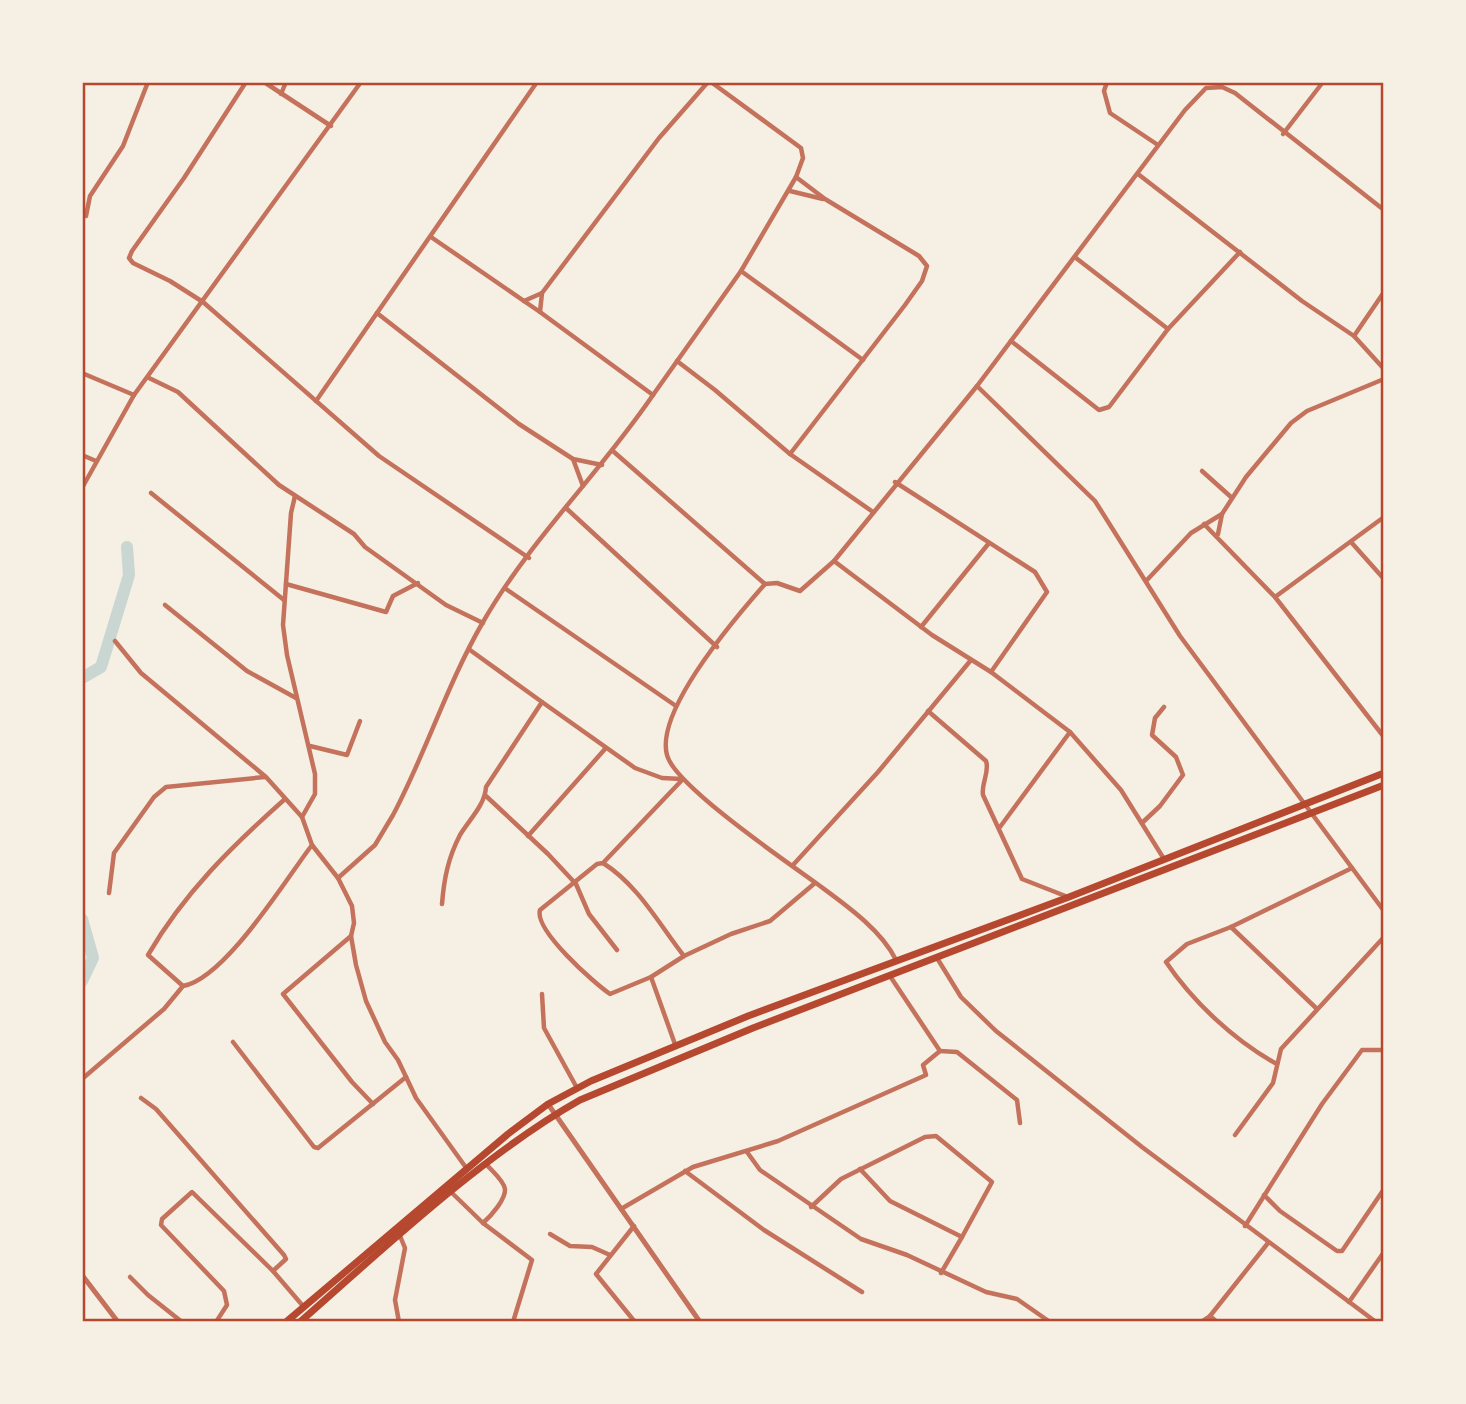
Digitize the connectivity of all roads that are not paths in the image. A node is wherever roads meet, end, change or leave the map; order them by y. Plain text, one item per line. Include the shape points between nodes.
1 (148, 82) edge
2 (246, 82) edge
3 (264, 82) edge
4 (286, 82) edge
5 (361, 82) edge
6 (537, 82) edge
7 (710, 82) edge
8 (1107, 82) edge
9 (1323, 82) edge
10 (281, 94) junction
11 (331, 126) junction
12 (1283, 134) junction
13 (1158, 145) junction
14 (1138, 174) junction
15 (796, 177) junction
16 (790, 191) junction
17 (825, 200) junction
18 (1384, 209) edge
19 (86, 216) dead end
20 (431, 237) junction
21 (1240, 252) junction
22 (1076, 258) junction
23 (741, 271) junction
24 (1384, 292) edge
25 (542, 293) junction
26 (524, 301) junction
27 (203, 302) junction
28 (540, 312) junction
29 (377, 313) junction
30 (1168, 329) junction
31 (1354, 336) junction
32 (1011, 341) junction
33 (863, 360) junction
34 (677, 361) junction
35 (1384, 369) edge
36 (82, 373) edge
37 (149, 378) junction
38 (1384, 379) edge
39 (977, 386) junction
40 (653, 395) junction
41 (134, 396) junction
42 (316, 401) junction
43 (614, 452) junction
44 (790, 454) junction
45 (82, 455) edge
46 (573, 459) junction
47 (96, 461) junction
48 (602, 465) junction
49 (1202, 471) dead end
50 (895, 482) junction
51 (583, 486) junction
52 (82, 488) edge
53 (151, 493) dead end
54 (295, 496) junction
55 (1231, 497) junction
56 (566, 508) junction
57 (873, 512) junction
58 (1222, 514) junction
59 (1384, 517) edge
60 (1204, 523) junction
61 (1218, 534) junction
62 (1351, 542) junction
63 (989, 543) junction
64 (529, 558) junction
65 (834, 561) junction
66 (1384, 579) edge
67 (1147, 580) junction
68 (419, 583) junction
69 (286, 584) junction
70 (765, 584) junction
71 (506, 589) junction
72 (1275, 597) junction
73 (284, 600) junction
74 (164, 605) dead end
75 (482, 623) junction
76 (921, 627) junction
77 (115, 640) dead end
78 (717, 647) junction
79 (470, 650) junction
80 (971, 660) junction
81 (991, 672) junction
82 (297, 699) junction
83 (542, 702) junction
84 (676, 706) junction
85 (1164, 707) dead end
86 (928, 711) junction
87 (360, 721) dead end
88 (1070, 732) junction
89 (1384, 737) edge
90 (310, 746) junction
91 (605, 748) junction
92 (1384, 773) edge
93 (266, 777) junction
94 (683, 779) junction
95 (1384, 785) edge
96 (486, 796) junction
97 (285, 799) junction
98 (1307, 803) junction
99 (1313, 812) junction
100 (302, 817) junction
101 (1143, 822) junction
102 (1000, 827) junction
103 (528, 836) junction
104 (312, 845) junction
105 (1164, 859) junction
106 (603, 863) junction
107 (792, 866) junction
108 (1353, 868) junction
109 (1136, 876) junction
110 (338, 878) junction
111 (815, 883) junction
112 (576, 884) junction
113 (109, 893) dead end
114 (1069, 897) junction
115 (442, 904) dead end
116 (1384, 911) edge
117 (1231, 927) junction
118 (351, 936) junction
119 (1384, 937) edge
120 (617, 950) dead end
121 (684, 956) junction
122 (937, 957) junction
123 (896, 960) junction
124 (889, 975) junction
125 (651, 977) junction
126 (834, 984) junction
127 (183, 986) junction
128 (542, 994) dead end
129 (839, 995) junction
130 (1316, 1008) junction
131 (748, 1016) junction
132 (753, 1028) junction
133 (233, 1042) dead end
134 (676, 1047) junction
135 (1384, 1050) edge
136 (940, 1051) junction
137 (1275, 1063) junction
138 (406, 1077) junction
139 (82, 1079) edge
140 (576, 1088) junction
141 (141, 1098) dead end
142 (373, 1104) junction
143 (548, 1104) junction
144 (553, 1115) junction
145 (1020, 1123) dead end
146 (1235, 1135) dead end
147 (747, 1152) junction
148 (487, 1165) junction
149 (470, 1167) junction
150 (860, 1169) junction
151 (685, 1171) junction
152 (1384, 1189) edge
153 (452, 1193) junction
154 (1264, 1195) junction
155 (811, 1207) junction
156 (621, 1209) junction
157 (483, 1223) junction
158 (634, 1226) junction
159 (1245, 1226) junction
160 (550, 1234) dead end
161 (400, 1236) junction
162 (962, 1237) junction
163 (1268, 1243) junction
164 (1384, 1252) edge
165 (610, 1255) junction
166 (273, 1271) junction
167 (941, 1273) junction
168 (82, 1275) edge
169 (130, 1277) dead end
170 (862, 1292) dead end
171 (1349, 1302) junction
172 (303, 1306) junction
173 (1210, 1316) junction
174 (118, 1322) edge
175 (182, 1322) edge
176 (216, 1322) edge
177 (286, 1322) edge
178 (300, 1322) edge
179 (399, 1322) edge
180 (513, 1322) edge
181 (635, 1322) edge
182 (699, 1322) edge
183 (1050, 1322) edge
184 (1201, 1322) edge
185 (1217, 1322) edge
186 (1376, 1322) edge

1 - 19 street via 123,146 90,197
2 - 27 street via 129,258
3 - 10 street
4 - 10 street
5 - 11 street
6 - 20 street
7 - 15 street via 801,148 803,159
7 - 25 street via 659,138
8 - 13 street via 1104,91 1110,113
9 - 12 street
10 - 11 street
11 - 27 street
12 - 13 street via 1235,93 1222,87 1206,88
12 - 18 street
13 - 14 street
14 - 21 street
14 - 22 street
15 - 16 street
15 - 17 street
16 - 17 street
16 - 23 street
17 - 33 street via 902,245 927,266 922,281
20 - 26 street
20 - 29 street
21 - 30 street
21 - 31 street
22 - 30 street
22 - 32 street
23 - 33 street
23 - 34 street
24 - 31 street
25 - 26 street
25 - 28 street
26 - 28 street
27 - 37 street
27 - 42 street
28 - 40 street
29 - 42 street
29 - 46 street via 519,424
30 - 32 street via 1109,407 1099,410
31 - 35 street
32 - 39 street
33 - 44 street
34 - 40 street
34 - 44 street
36 - 41 street
37 - 41 street
37 - 54 street via 178,392
38 - 55 street via 1307,411 1291,423
39 - 50 street
39 - 67 street via 1095,501
40 - 43 street
41 - 47 street
42 - 64 street via 379,456
43 - 48 street
43 - 70 street
44 - 57 street
45 - 47 street
46 - 48 street
46 - 51 street
47 - 52 street
48 - 51 street
49 - 55 street
50 - 57 street
50 - 63 street
51 - 56 street
53 - 73 street
54 - 68 street
54 - 69 street
55 - 58 street
56 - 64 street
56 - 78 street
57 - 65 street
58 - 60 street
58 - 61 street
59 - 62 street
60 - 61 street
60 - 67 street
61 - 72 street
62 - 66 street
62 - 72 street
63 - 76 street
63 - 81 street via 1035,572 1047,592
64 - 71 street
65 - 70 street via 800,591
65 - 76 street
67 - 98 street via 1180,636
68 - 69 street via 393,596 386,612
68 - 75 street via 446,605
69 - 73 street
70 - 78 street
71 - 75 street
71 - 84 street
72 - 89 street
73 - 82 street via 286,645
74 - 82 street via 247,671
75 - 79 street
76 - 80 street
77 - 93 street via 141,673
78 - 84 street
79 - 83 street
79 - 110 street via 393,816 375,845
80 - 81 street
80 - 86 street
81 - 88 street
82 - 90 street
83 - 91 street
83 - 96 street via 486,787
84 - 94 street via 665,735 666,746 667,756
85 - 101 street via 1154,718 1152,734 1175,757 1183,775
86 - 102 street via 986,761 983,795
86 - 107 street
87 - 90 street via 347,755
88 - 101 street
88 - 102 street
90 - 100 street via 315,794
91 - 94 street via 635,768 662,778
91 - 103 street
92 - 98 highway
93 - 97 street
93 - 113 street via 166,787 114,853
94 - 106 street
94 - 107 street
95 - 99 highway
96 - 103 street
96 - 115 street via 460,835 444,873
97 - 100 street
97 - 127 street via 203,877 148,955
98 - 99 street
98 - 105 highway
99 - 108 street
99 - 109 highway
100 - 104 street
101 - 105 street
102 - 114 street via 1022,879
103 - 112 street
104 - 110 street
104 - 127 street via 237,946 204,976
105 - 109 highway
106 - 112 street
106 - 121 street via 618,872 645,902
107 - 111 street
108 - 116 street
108 - 117 street
109 - 114 highway
109 - 122 highway
110 - 118 street via 352,906
111 - 121 street via 770,921
111 - 123 street via 847,907 891,949
112 - 120 street via 589,914
112 - 125 street via 540,910 539,919 550,936 610,994
114 - 123 highway
117 - 130 street
117 - 137 street via 1187,944 1166,962 1214,1017
118 - 138 street via 366,1001
118 - 142 street via 283,995
119 - 130 street
121 - 125 street
122 - 124 highway
122 - 159 street via 961,997 996,1031
123 - 126 highway
124 - 129 highway
124 - 136 street
125 - 134 street
126 - 129 highway
126 - 131 highway
127 - 139 street
128 - 140 street via 544,1028
129 - 132 highway
130 - 137 street via 1281,1049
131 - 132 highway
131 - 134 highway
132 - 144 highway via 597,1091
133 - 142 street via 314,1147
134 - 140 highway
135 - 154 street via 1362,1050
136 - 145 street via 957,1052 1017,1100
136 - 147 street via 923,1065 926,1075 908,1085
137 - 146 street via 1273,1083
138 - 142 street
138 - 149 street via 416,1098
140 - 143 highway
141 - 166 street via 156,1109 284,1255 286,1259
143 - 144 street
143 - 149 highway
144 - 148 highway
144 - 156 street
147 - 151 street
147 - 155 street via 760,1170
148 - 153 highway
148 - 157 street via 505,1192 497,1210
149 - 172 highway
150 - 155 street via 841,1179
150 - 162 street via 890,1201
150 - 162 street via 936,1136 992,1182
151 - 156 street
151 - 170 street via 764,1230
152 - 154 street via 1342,1251 1280,1211
153 - 157 street
153 - 161 highway
154 - 159 street
155 - 167 street via 861,1240 907,1255
156 - 158 street
157 - 180 street via 532,1260
158 - 165 street
158 - 182 street
159 - 163 street
160 - 165 street via 570,1246 592,1247
161 - 178 highway
161 - 179 street via 405,1248 396,1300
162 - 167 street
163 - 171 street
163 - 173 street
164 - 171 street
165 - 181 street via 596,1274
166 - 172 street
166 - 176 street via 196,1194 162,1219 161,1225 225,1291 227,1306
167 - 183 street via 1017,1299
168 - 174 street
169 - 175 street
171 - 186 street
172 - 177 highway
173 - 184 street
173 - 185 street

